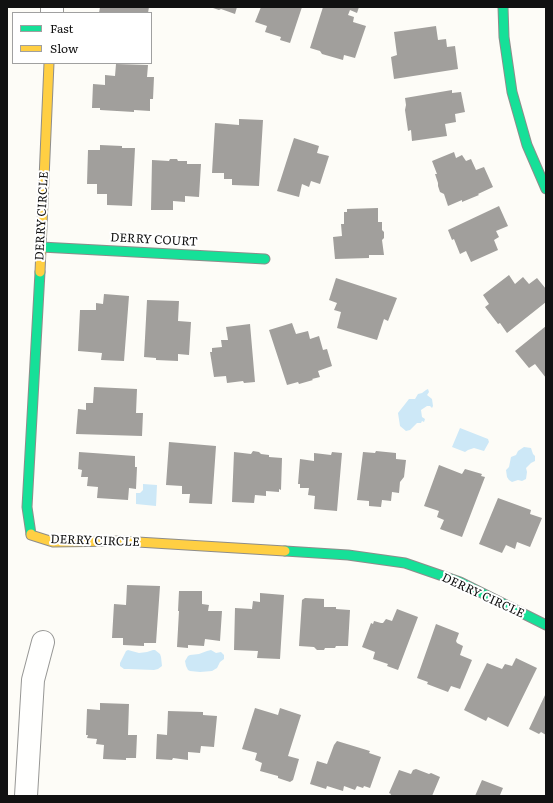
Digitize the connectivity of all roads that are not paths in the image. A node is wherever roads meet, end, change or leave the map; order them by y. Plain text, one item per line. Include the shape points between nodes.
1 (503, 7) edge
2 (49, 64) edge
3 (546, 188) edge
4 (41, 247) junction
5 (265, 258) dead end
6 (546, 625) edge
7 (43, 642) dead end
8 (26, 796) edge

1 - 3 street via 504,36 512,92 527,145
2 - 4 street, DERRY CIRCLE
4 - 5 street, DERRY COURT
4 - 6 street, DERRY CIRCLE via 27,507 31,535 53,542 121,541 348,555 405,563 460,582
7 - 8 street via 33,680

